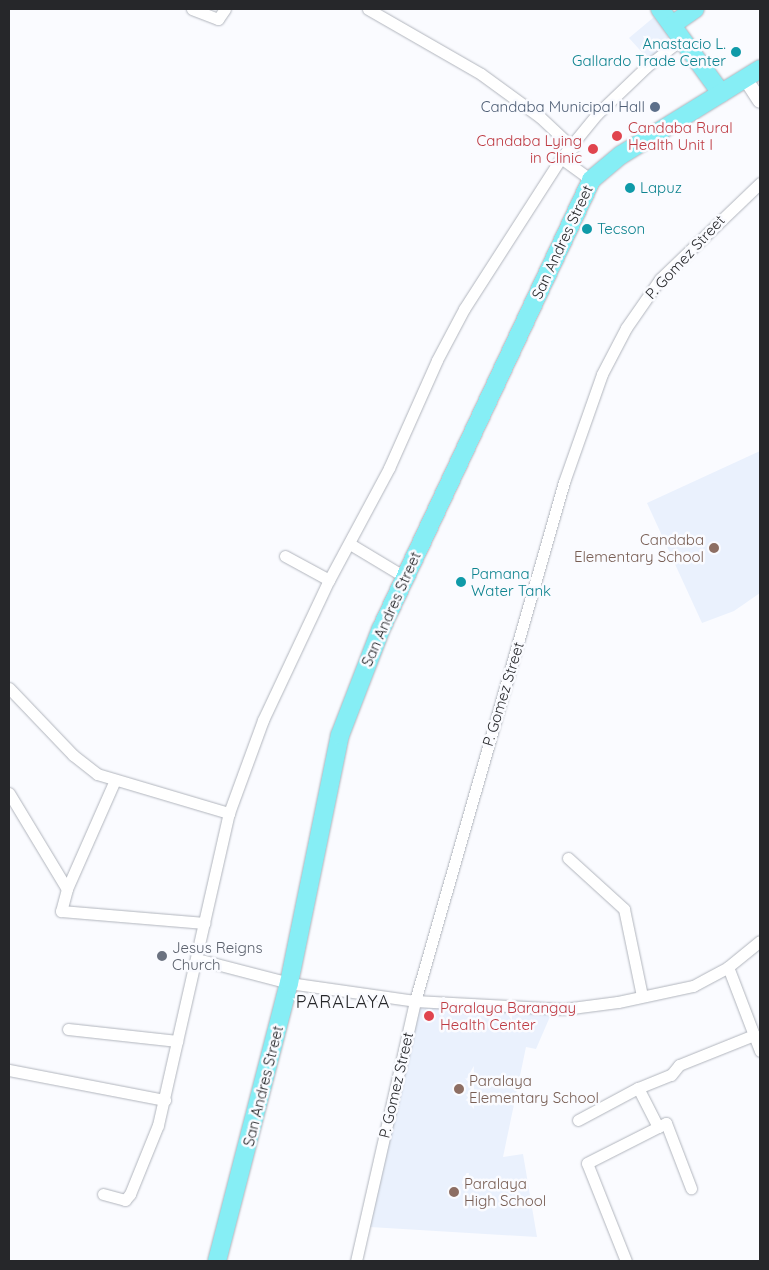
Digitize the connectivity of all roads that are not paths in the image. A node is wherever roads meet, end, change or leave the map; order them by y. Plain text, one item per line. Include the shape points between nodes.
1 (192, 9) edge
2 (225, 9) edge
3 (368, 9) edge
4 (660, 9) edge
5 (695, 9) edge
6 (672, 25) junction
7 (683, 38) junction
8 (760, 69) edge
9 (745, 78) junction
10 (721, 93) junction
11 (760, 101) edge
12 (573, 148) junction
13 (561, 158) junction
14 (591, 180) junction
15 (760, 183) edge
16 (350, 544) junction
17 (285, 556) dead end
18 (405, 577) junction
19 (329, 580) junction
20 (9, 688) edge
21 (115, 780) junction
22 (9, 793) edge
23 (229, 813) junction
24 (568, 858) dead end
25 (67, 890) junction
26 (204, 923) junction
27 (760, 942) edge
28 (197, 959) junction
29 (728, 967) junction
30 (289, 983) junction
31 (642, 996) junction
32 (415, 1001) junction
33 (68, 1029) dead end
34 (754, 1035) junction
35 (177, 1041) junction
36 (760, 1050) edge
37 (9, 1070) edge
38 (638, 1088) junction
39 (165, 1100) junction
40 (578, 1120) dead end
41 (658, 1127) junction
42 (691, 1188) dead end
43 (103, 1194) dead end
44 (217, 1261) edge
45 (356, 1261) edge
46 (626, 1261) edge

1 - 2 street via 218,19
3 - 12 street via 481,74 540,117
4 - 6 main road
5 - 6 main road
6 - 7 main road
7 - 10 main road
7 - 12 street via 646,67 597,114
8 - 9 main road, San Andres Street
9 - 10 main road, San Andres Street
9 - 11 street
10 - 14 main road, San Andres Street via 621,154
12 - 13 street
13 - 14 street
13 - 16 street via 464,309
14 - 18 main road, San Andres Street
15 - 32 street, P. Gomez Street via 660,280 626,328 602,374 564,482
16 - 18 street
16 - 19 street
17 - 19 street
18 - 30 main road, San Andres Street via 340,735
19 - 23 street via 263,720
20 - 21 street via 84,766
21 - 23 street
21 - 25 street
22 - 25 street
23 - 26 street
24 - 31 street via 624,909
25 - 26 street via 61,911
26 - 28 street
27 - 29 street
28 - 30 street
28 - 35 street
29 - 31 street via 693,986
29 - 34 street
30 - 32 street
30 - 44 main road, San Andres Street
31 - 32 street via 564,1009
32 - 45 street, P. Gomez Street
33 - 35 street
34 - 36 street
34 - 38 street via 679,1065 671,1075
35 - 39 street
37 - 39 street
38 - 40 street
38 - 41 street
39 - 43 street via 131,1192 124,1200
41 - 42 street via 666,1123
41 - 46 street via 587,1163

